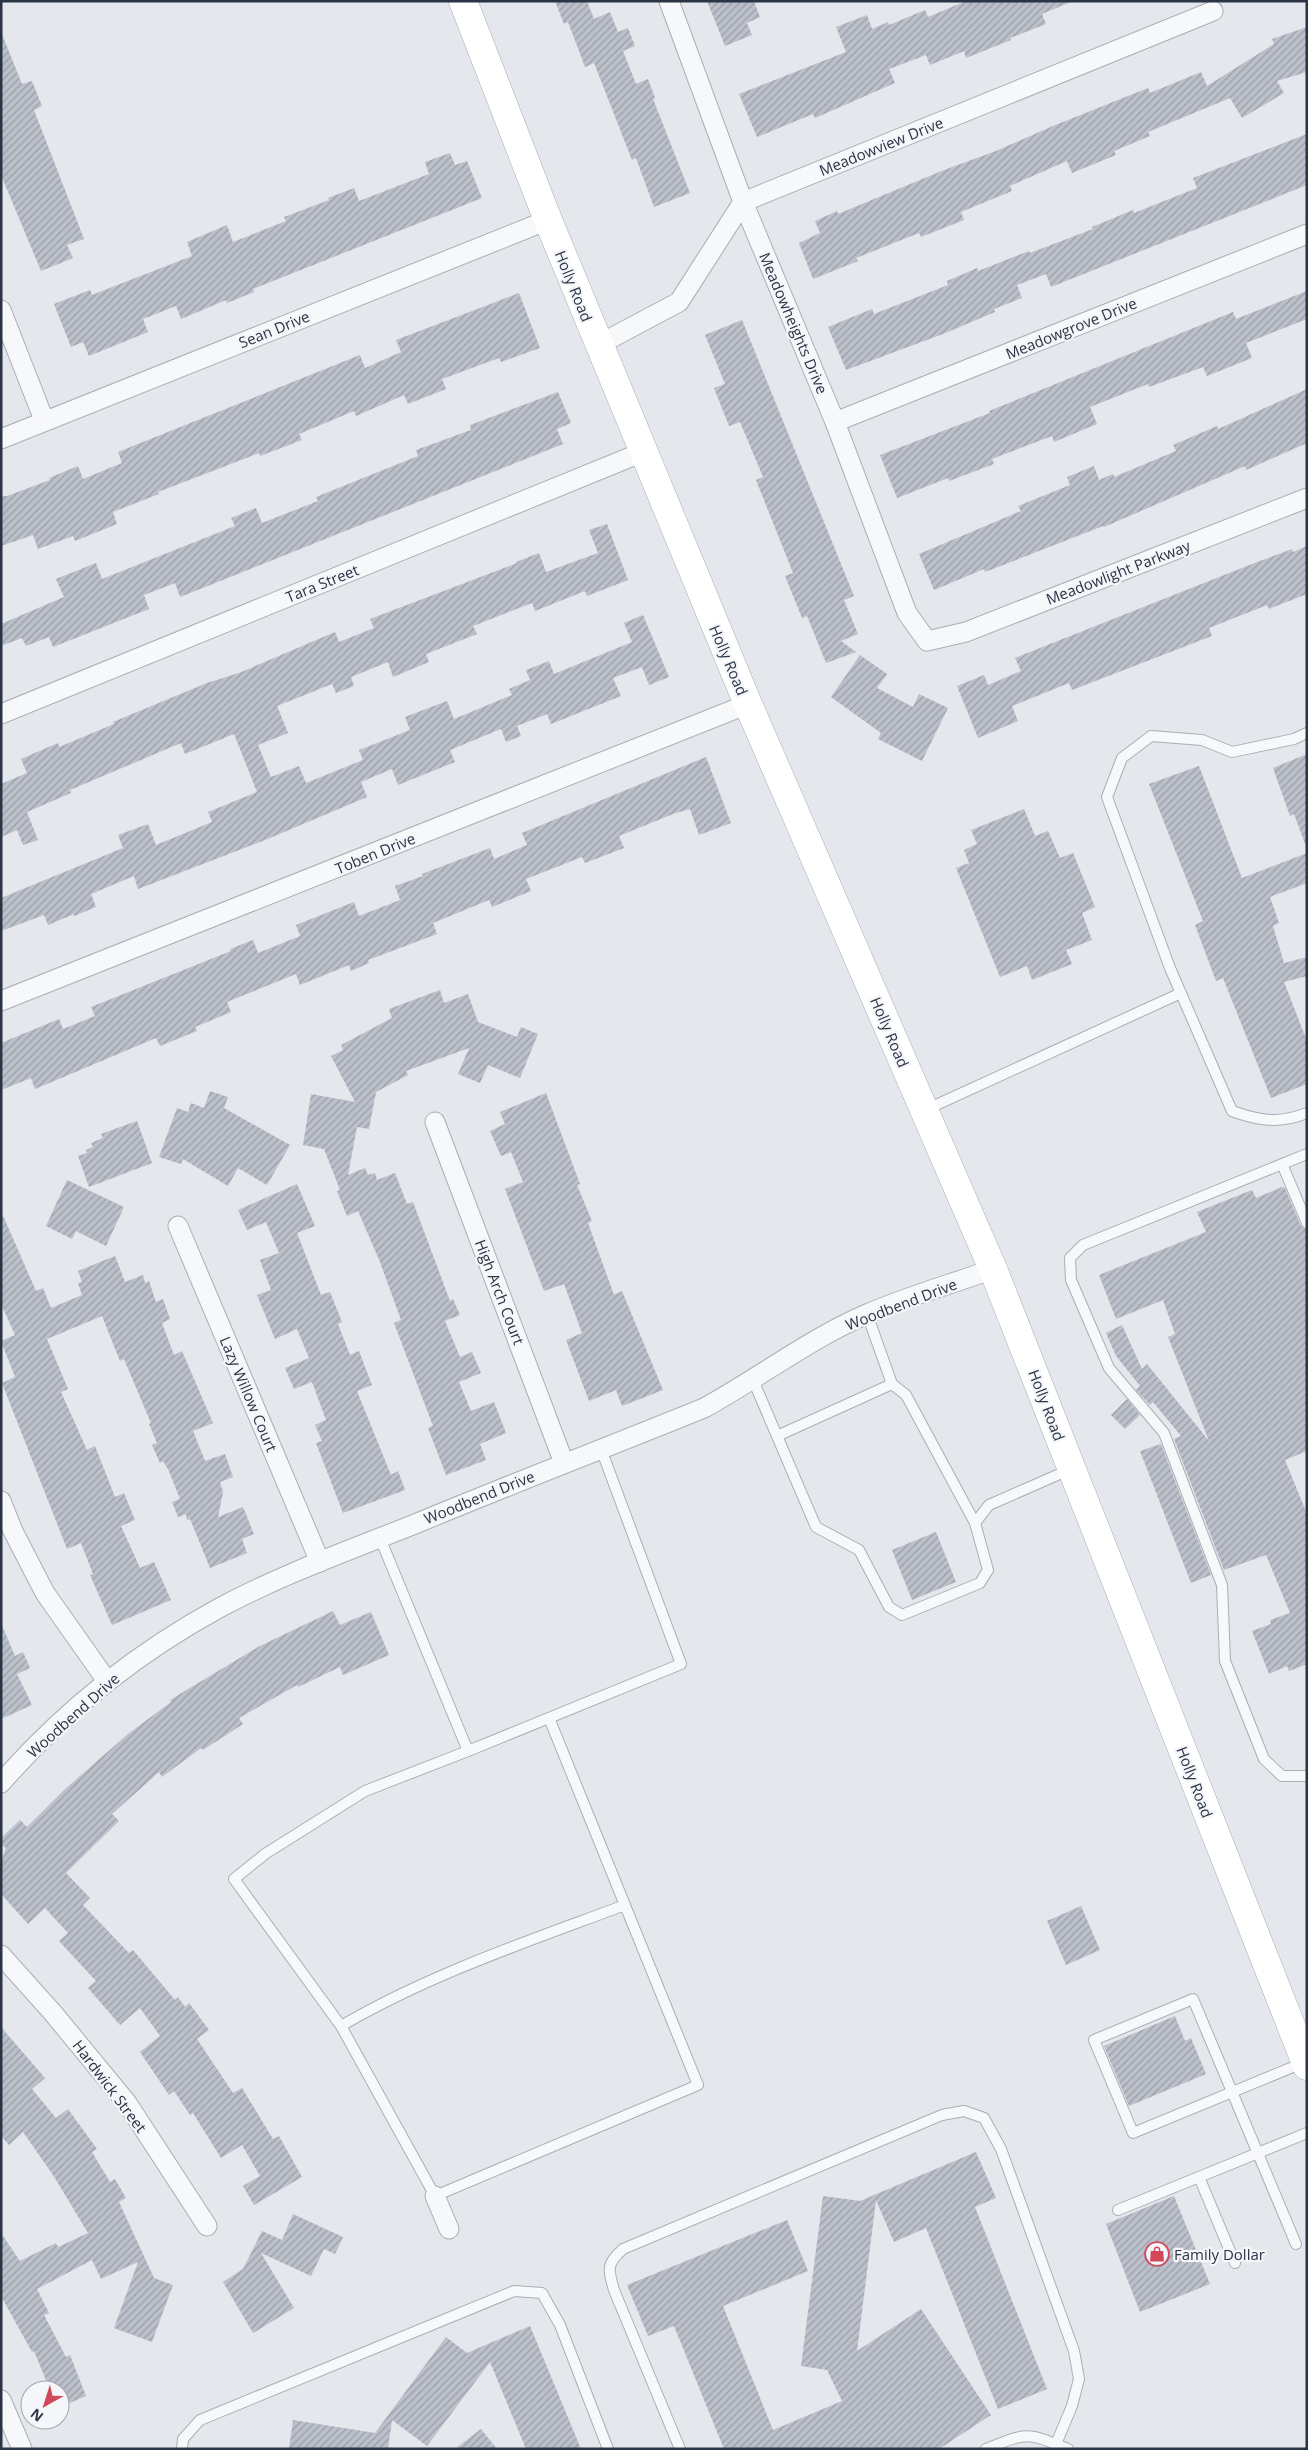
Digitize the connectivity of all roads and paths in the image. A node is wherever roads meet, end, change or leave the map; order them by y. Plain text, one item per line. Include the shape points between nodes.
1 (463, 1) edge
2 (669, 1) edge
3 (1213, 11) dead end
4 (743, 202) junction
5 (548, 220) junction
6 (1307, 234) edge
7 (1, 310) edge
8 (598, 345) junction
9 (44, 420) junction
10 (835, 422) junction
11 (1, 439) edge
12 (643, 452) junction
13 (1307, 498) edge
14 (927, 641) joint
15 (748, 704) junction
16 (1, 714) edge
17 (1307, 734) edge
18 (1181, 993) junction
19 (1, 1001) edge
20 (924, 1111) junction
21 (1307, 1113) edge
22 (435, 1122) dead end
23 (1307, 1154) edge
24 (1282, 1164) junction
25 (1307, 1223) edge
26 (178, 1226) dead end
27 (994, 1269) junction
28 (867, 1314) junction
29 (753, 1380) junction
30 (892, 1384) junction
31 (777, 1436) junction
32 (601, 1448) junction
33 (564, 1463) junction
34 (1072, 1468) junction
35 (1, 1500) edge
36 (975, 1523) junction
37 (380, 1538) junction
38 (320, 1562) junction
39 (107, 1682) junction
40 (549, 1718) junction
41 (468, 1751) junction
42 (1307, 1776) edge
43 (1, 1783) edge
44 (625, 1904) junction
45 (1, 1955) edge
46 (341, 2026) junction
47 (1306, 2064) edge
48 (1232, 2092) junction
49 (1307, 2132) edge
50 (1258, 2153) junction
51 (1199, 2177) junction
52 (435, 2196) junction
53 (1118, 2210) dead end
54 (207, 2226) dead end
55 (449, 2229) dead end
56 (1296, 2244) dead end
57 (1235, 2263) dead end
58 (1, 2400) edge
59 (1056, 2444) junction
60 (22, 2449) edge
61 (182, 2449) edge
62 (608, 2449) edge
63 (680, 2449) edge
64 (986, 2449) edge
65 (1068, 2449) edge

1 - 5 main road, Holly Road
2 - 4 street, Meadowheights Drive
3 - 4 street, Meadowview Drive
4 - 8 street via 679,302
4 - 10 street, Meadowheights Drive
5 - 8 main road, Holly Road
5 - 9 street, Sean Drive
6 - 10 street, Meadowgrove Drive
7 - 9 street
8 - 12 main road, Holly Road
9 - 11 street, Sean Drive
10 - 14 street, Meadowheights Drive via 907,613
12 - 15 main road, Holly Road
12 - 16 street, Tara Street
13 - 14 street, Meadowlight Parkway via 966,632
15 - 19 street, Toben Drive
15 - 20 main road, Holly Road
17 - 18 lane via 1232,752 1202,740 1151,736 1122,758 1107,796
18 - 20 lane
18 - 21 lane via 1232,1111 1255,1120 1290,1120
20 - 27 main road, Holly Road
22 - 33 street, High Arch Court
23 - 24 lane
24 - 25 lane
24 - 42 lane via 1083,1244 1070,1258 1071,1280 1109,1368 1164,1433 1222,1585 1225,1661 1264,1759 1282,1776
26 - 38 street, Lazy Willow Court
27 - 28 street, Woodbend Drive
27 - 34 main road, Holly Road
28 - 29 street, Woodbend Drive via 824,1336
28 - 30 lane
29 - 31 lane
29 - 32 street, Woodbend Drive via 704,1408
30 - 31 lane
30 - 36 lane via 906,1396
31 - 36 lane via 816,1527 859,1550 889,1607 902,1615 980,1583 988,1570
32 - 33 street, Woodbend Drive
32 - 40 lane via 680,1664
33 - 37 street, Woodbend Drive
34 - 36 lane via 989,1505
34 - 47 main road, Holly Road
35 - 39 street via 45,1593
37 - 38 street, Woodbend Drive
37 - 41 lane
38 - 39 street, Woodbend Drive via 221,1608 168,1639
39 - 43 street, Woodbend Drive via 60,1722
40 - 41 lane
40 - 44 lane
41 - 46 lane via 364,1791 265,1854 234,1879
44 - 46 lane via 468,1965 362,2013
44 - 52 lane via 698,2085
45 - 54 street, Hardwick Street via 127,2103
46 - 52 lane
47 - 48 lane
48 - 48 lane via 1133,2132 1094,2040 1193,1999
48 - 50 lane
49 - 50 lane
50 - 51 lane
50 - 56 lane
51 - 53 lane
51 - 57 lane
52 - 55 street
58 - 60 street
59 - 63 lane via 1079,2379 1074,2350 1001,2149 984,2118 964,2111 933,2118 623,2249 612,2258 608,2271 614,2290
59 - 64 lane via 1033,2435 1019,2436
59 - 65 lane
61 - 62 lane via 183,2439 200,2420 514,2291 542,2293 560,2325

